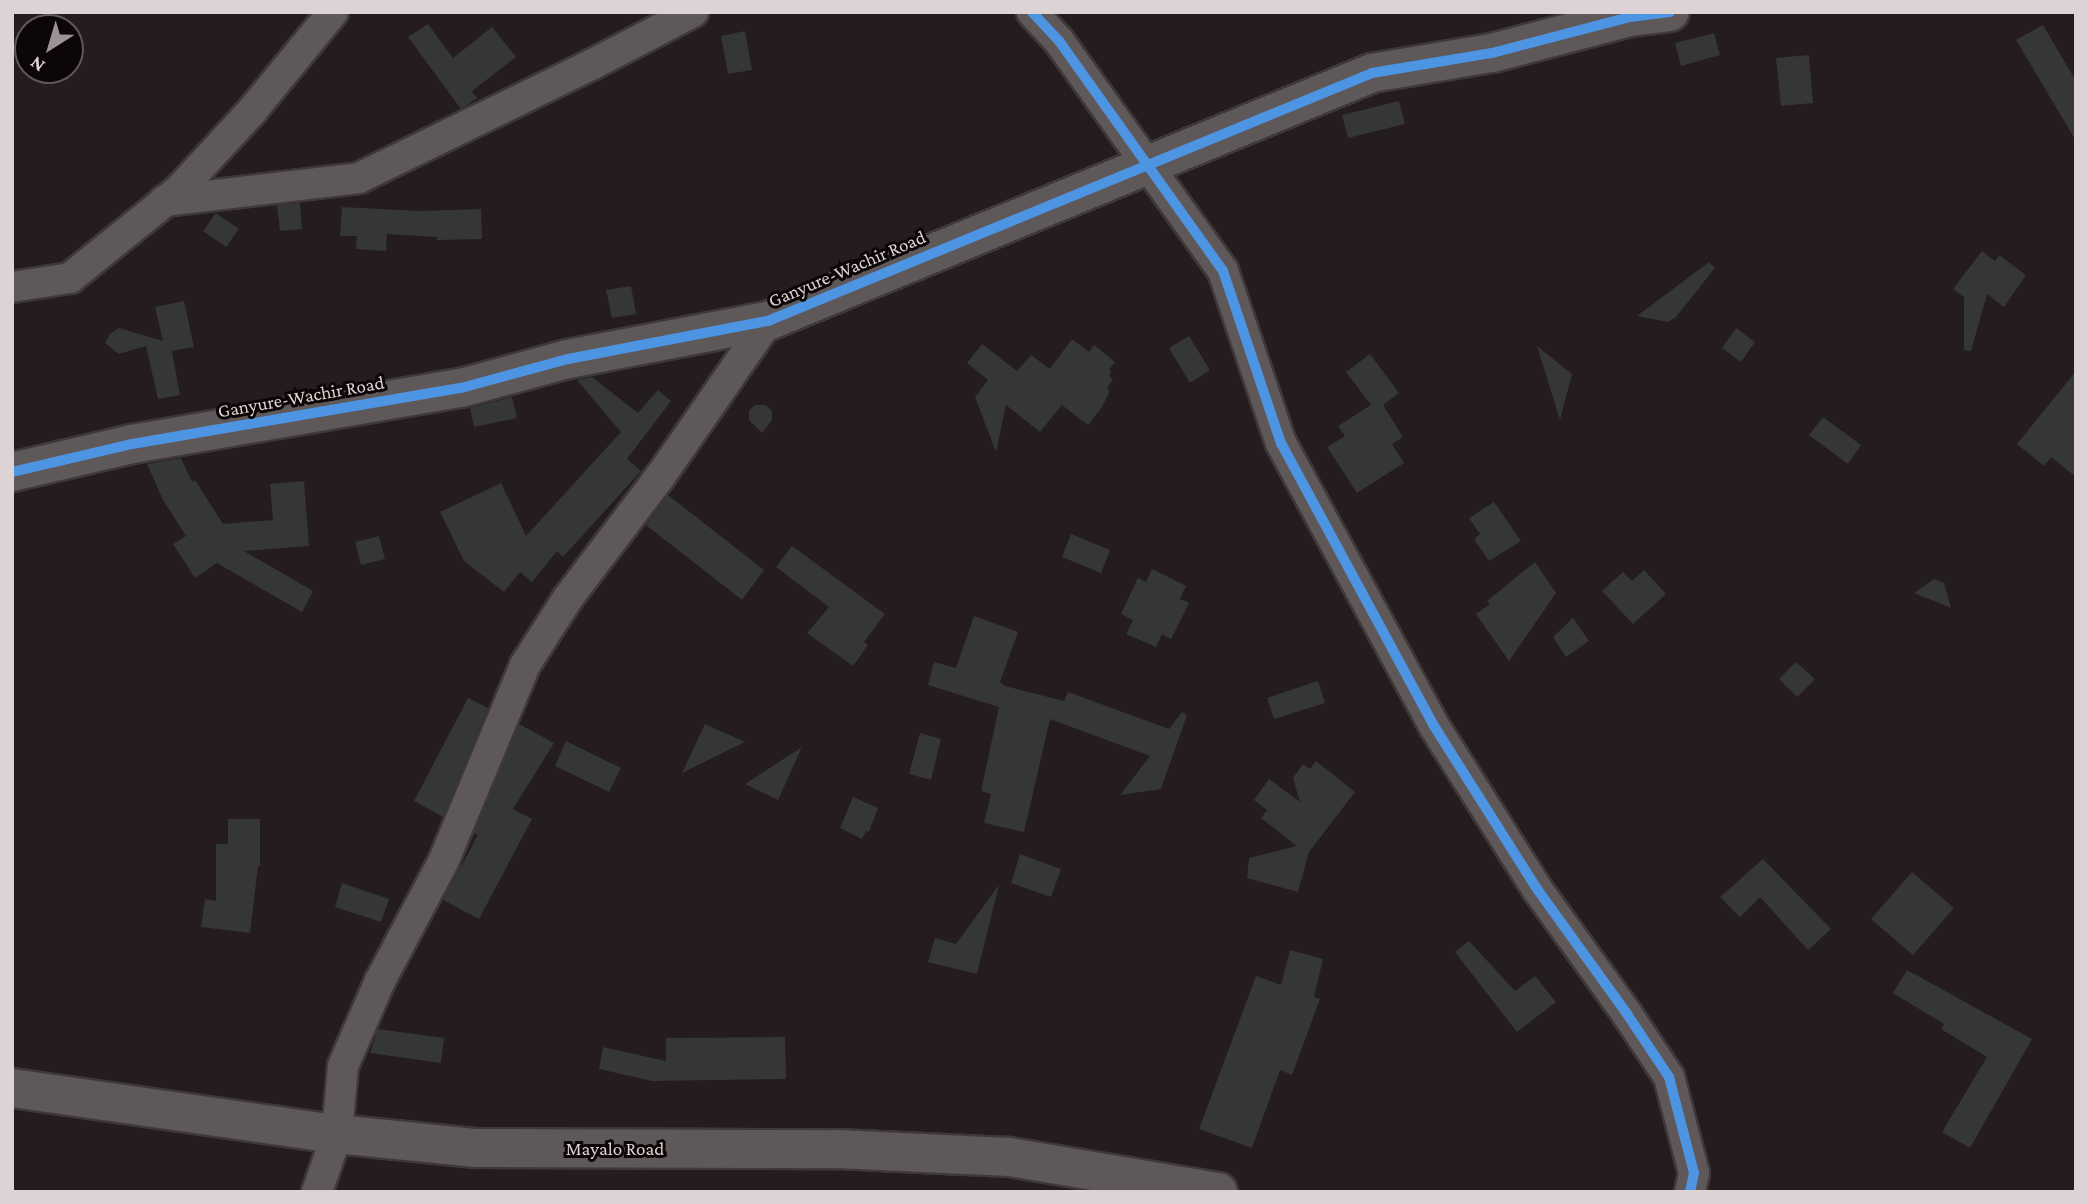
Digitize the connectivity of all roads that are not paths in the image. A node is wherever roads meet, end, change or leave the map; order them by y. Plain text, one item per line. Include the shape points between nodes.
1 (692, 12) edge
2 (1032, 12) edge
3 (1670, 12) edge
4 (328, 15) edge
5 (1146, 164) junction
6 (164, 201) junction
7 (12, 287) edge
8 (768, 321) junction
9 (12, 472) edge
10 (12, 1088) edge
11 (337, 1134) junction
12 (317, 1192) edge
13 (1218, 1192) edge
14 (1690, 1192) edge

1 - 6 street via 359,178
2 - 5 street via 1059,41
3 - 5 street, Ganyure-Wachir Road via 1492,53 1372,73
4 - 6 street via 252,111
5 - 8 street, Ganyure-Wachir Road
5 - 14 street via 1223,271 1281,443 1434,726 1537,890 1669,1077 1694,1173
6 - 7 street via 70,278
8 - 9 street, Ganyure-Wachir Road via 568,359 461,388 132,444
8 - 11 street via 660,477 568,598 525,665 444,860 380,981 343,1066
10 - 11 street, Mayalo Road
11 - 12 street
11 - 13 street, Mayalo Road via 477,1148 838,1149 1009,1157

